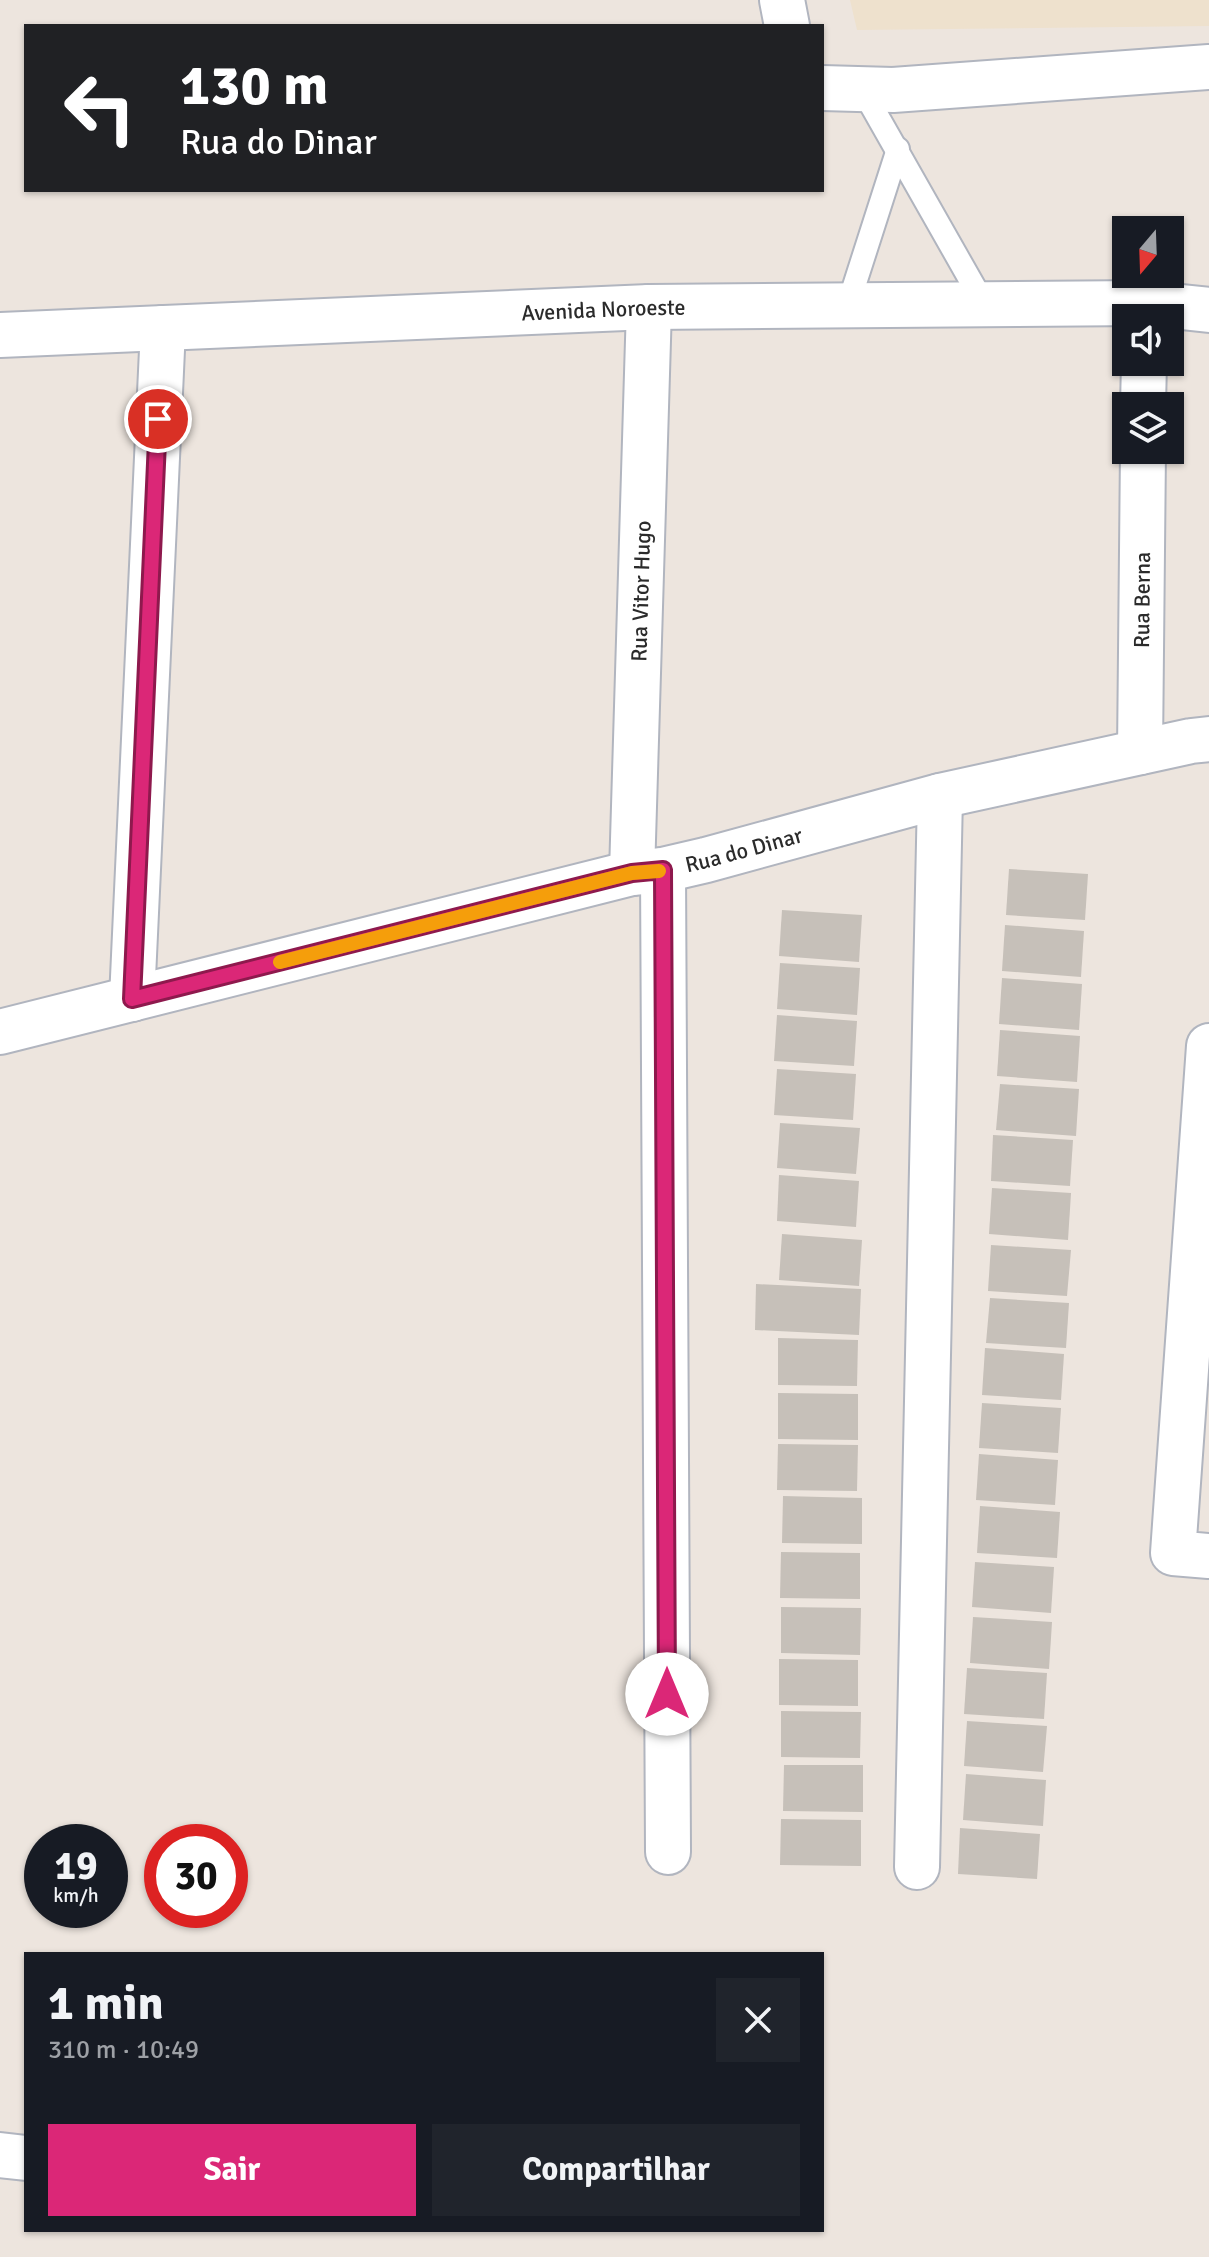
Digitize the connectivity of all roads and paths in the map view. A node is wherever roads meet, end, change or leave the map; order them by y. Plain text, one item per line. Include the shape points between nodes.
1 (782, 0) edge
2 (787, 24) edge
3 (1209, 67) edge
4 (842, 88) edge
5 (898, 149) junction
6 (984, 304) junction
7 (848, 305) junction
8 (649, 307) junction
9 (1112, 309) edge
10 (1184, 310) edge
11 (1209, 310) edge
12 (163, 328) junction
13 (0, 335) edge
14 (1143, 464) edge
15 (1209, 739) edge
16 (1140, 752) junction
17 (940, 796) junction
18 (647, 872) junction
19 (132, 999) junction
20 (0, 1032) edge
21 (1209, 1046) edge
22 (1209, 1556) edge
23 (668, 1852) dead end
24 (917, 1867) dead end
25 (0, 2155) edge
26 (24, 2158) edge

1 - 2 street
3 - 4 street via 893,90
4 - 5 lane
5 - 6 lane
5 - 7 lane
6 - 7 street, Avenida Noroeste
6 - 9 street, Avenida Noroeste
7 - 8 street, Avenida Noroeste
8 - 12 street, Avenida Noroeste
8 - 18 street, Rua Vitor Hugo
10 - 11 street, Avenida Noroeste
12 - 13 street, Avenida Noroeste
12 - 19 street
14 - 16 street, Rua Berna
15 - 16 street, Rua do Dinar
16 - 17 street, Rua do Dinar
17 - 18 street, Rua do Dinar
17 - 24 street
18 - 19 street, Rua do Dinar
18 - 23 street, Rua Vitor Hugo
19 - 20 street, Rua do Dinar
21 - 22 street via 1173,1553
25 - 26 street

